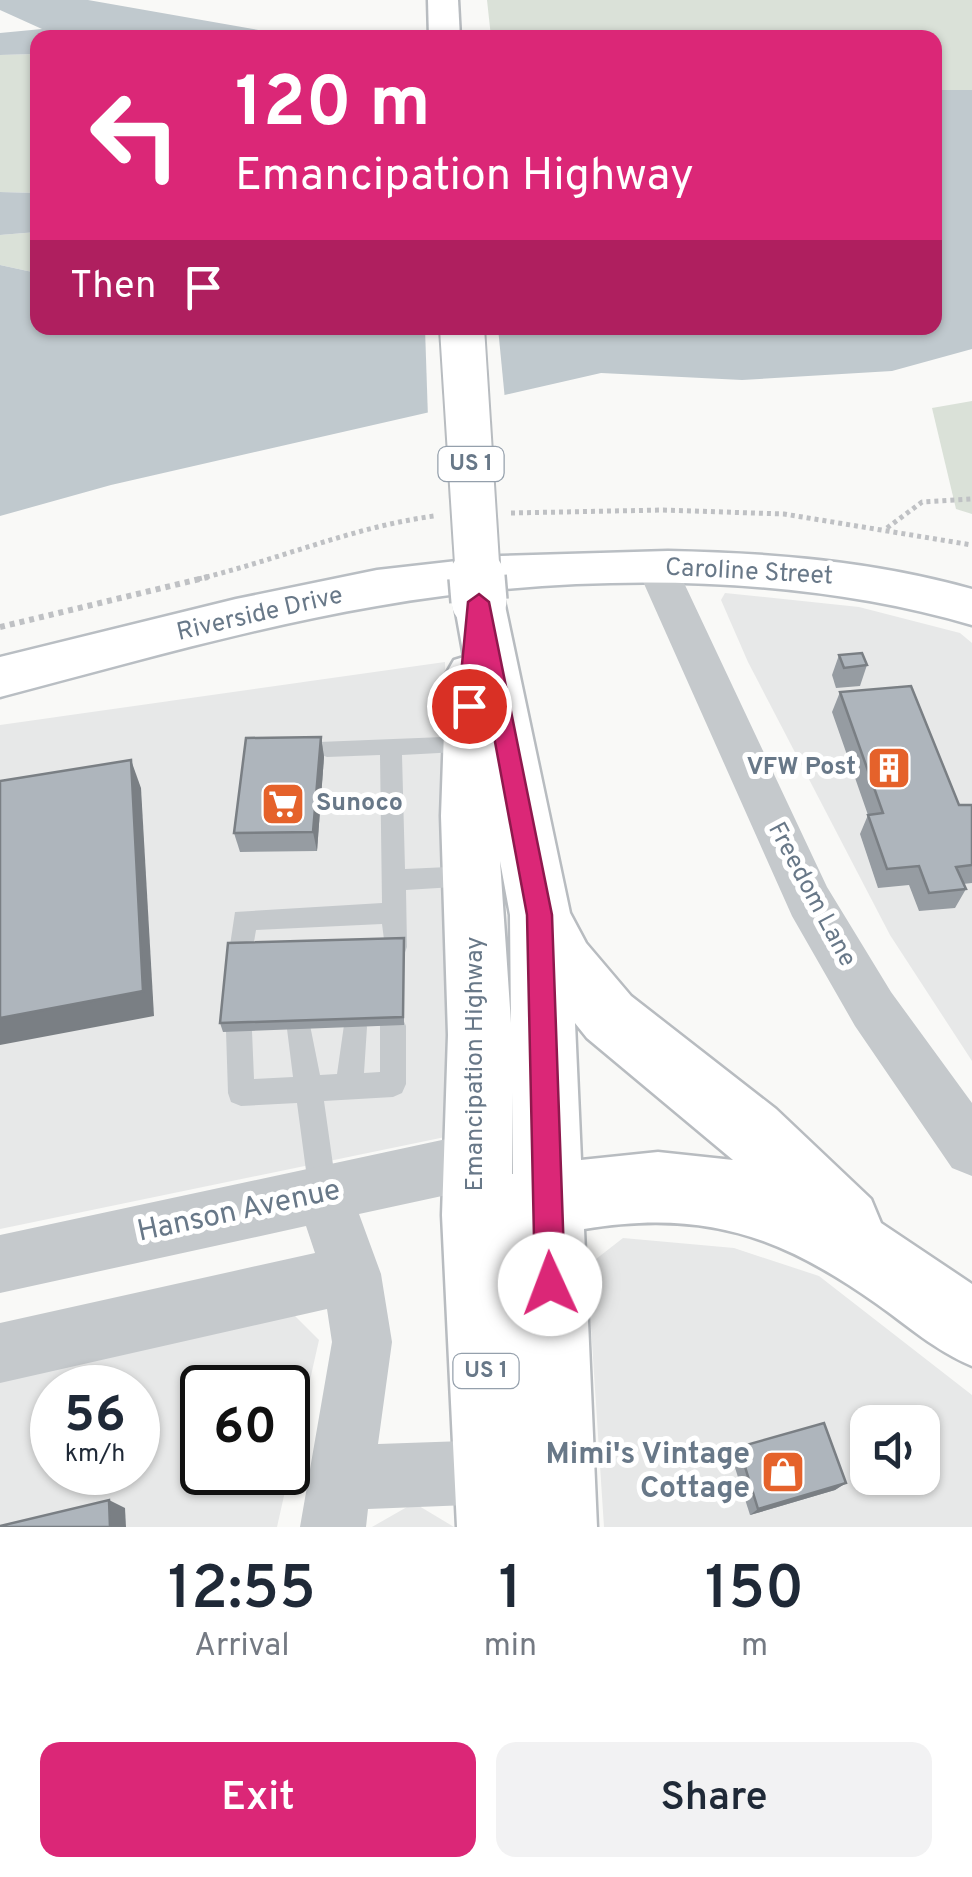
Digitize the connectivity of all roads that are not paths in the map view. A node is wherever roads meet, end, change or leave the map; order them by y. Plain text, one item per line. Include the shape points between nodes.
1 (443, 0) edge
2 (445, 30) edge
3 (462, 335) edge
4 (657, 568) junction
5 (523, 570) joint
6 (479, 602) junction
7 (972, 607) edge
8 (0, 677) edge
9 (391, 746) junction
10 (468, 746) junction
11 (327, 748) dead end
12 (473, 876) junction
13 (394, 880) junction
14 (394, 913) junction
15 (540, 915) junction
16 (395, 947) edge
17 (242, 952) edge
18 (393, 1026) edge
19 (354, 1027) edge
20 (300, 1029) edge
21 (238, 1031) edge
22 (350, 1086) junction
23 (310, 1090) junction
24 (972, 1149) edge
25 (478, 1188) junction
26 (324, 1193) junction
27 (548, 1201) junction
28 (0, 1264) edge
29 (890, 1269) junction
30 (352, 1274) junction
31 (972, 1329) edge
32 (0, 1352) edge
33 (495, 1500) edge
34 (337, 1502) edge
35 (557, 1527) edge

1 - 2 main road
3 - 6 main road, Emancipation Highway / US 1, bridge
4 - 5 main road, Caroline Street
4 - 7 main road, Caroline Street via 827,576
4 - 24 street, Freedom Lane via 809,901 873,1009
5 - 8 main road, Riverside Drive via 330,597
6 - 10 main road, Emancipation Highway / US 1
6 - 15 main road, Emancipation Highway / US 1
9 - 10 lane
9 - 11 lane
9 - 13 lane
10 - 12 main road, Emancipation Highway / US 1
12 - 13 lane
12 - 25 main road, Emancipation Highway / US 1
13 - 14 lane
14 - 16 lane
14 - 17 lane via 298,927 244,920
15 - 27 main road, Emancipation Highway / US 1
15 - 29 main road via 564,962 609,1017 752,1132
18 - 22 lane via 393,1084
19 - 22 lane
20 - 23 lane
21 - 23 lane via 242,1093
22 - 23 lane
23 - 26 lane
25 - 26 street, Hanson Avenue
25 - 27 main road, Hanson Avenue
25 - 33 main road, Emancipation Highway / US 1
26 - 28 street, Hanson Avenue
26 - 30 street
27 - 29 main road, Hanson Avenue via 658,1186 707,1189 768,1202 821,1225
27 - 35 main road, Emancipation Highway / US 1
29 - 31 main road
30 - 32 street
30 - 34 street via 362,1342
33 - 34 street

